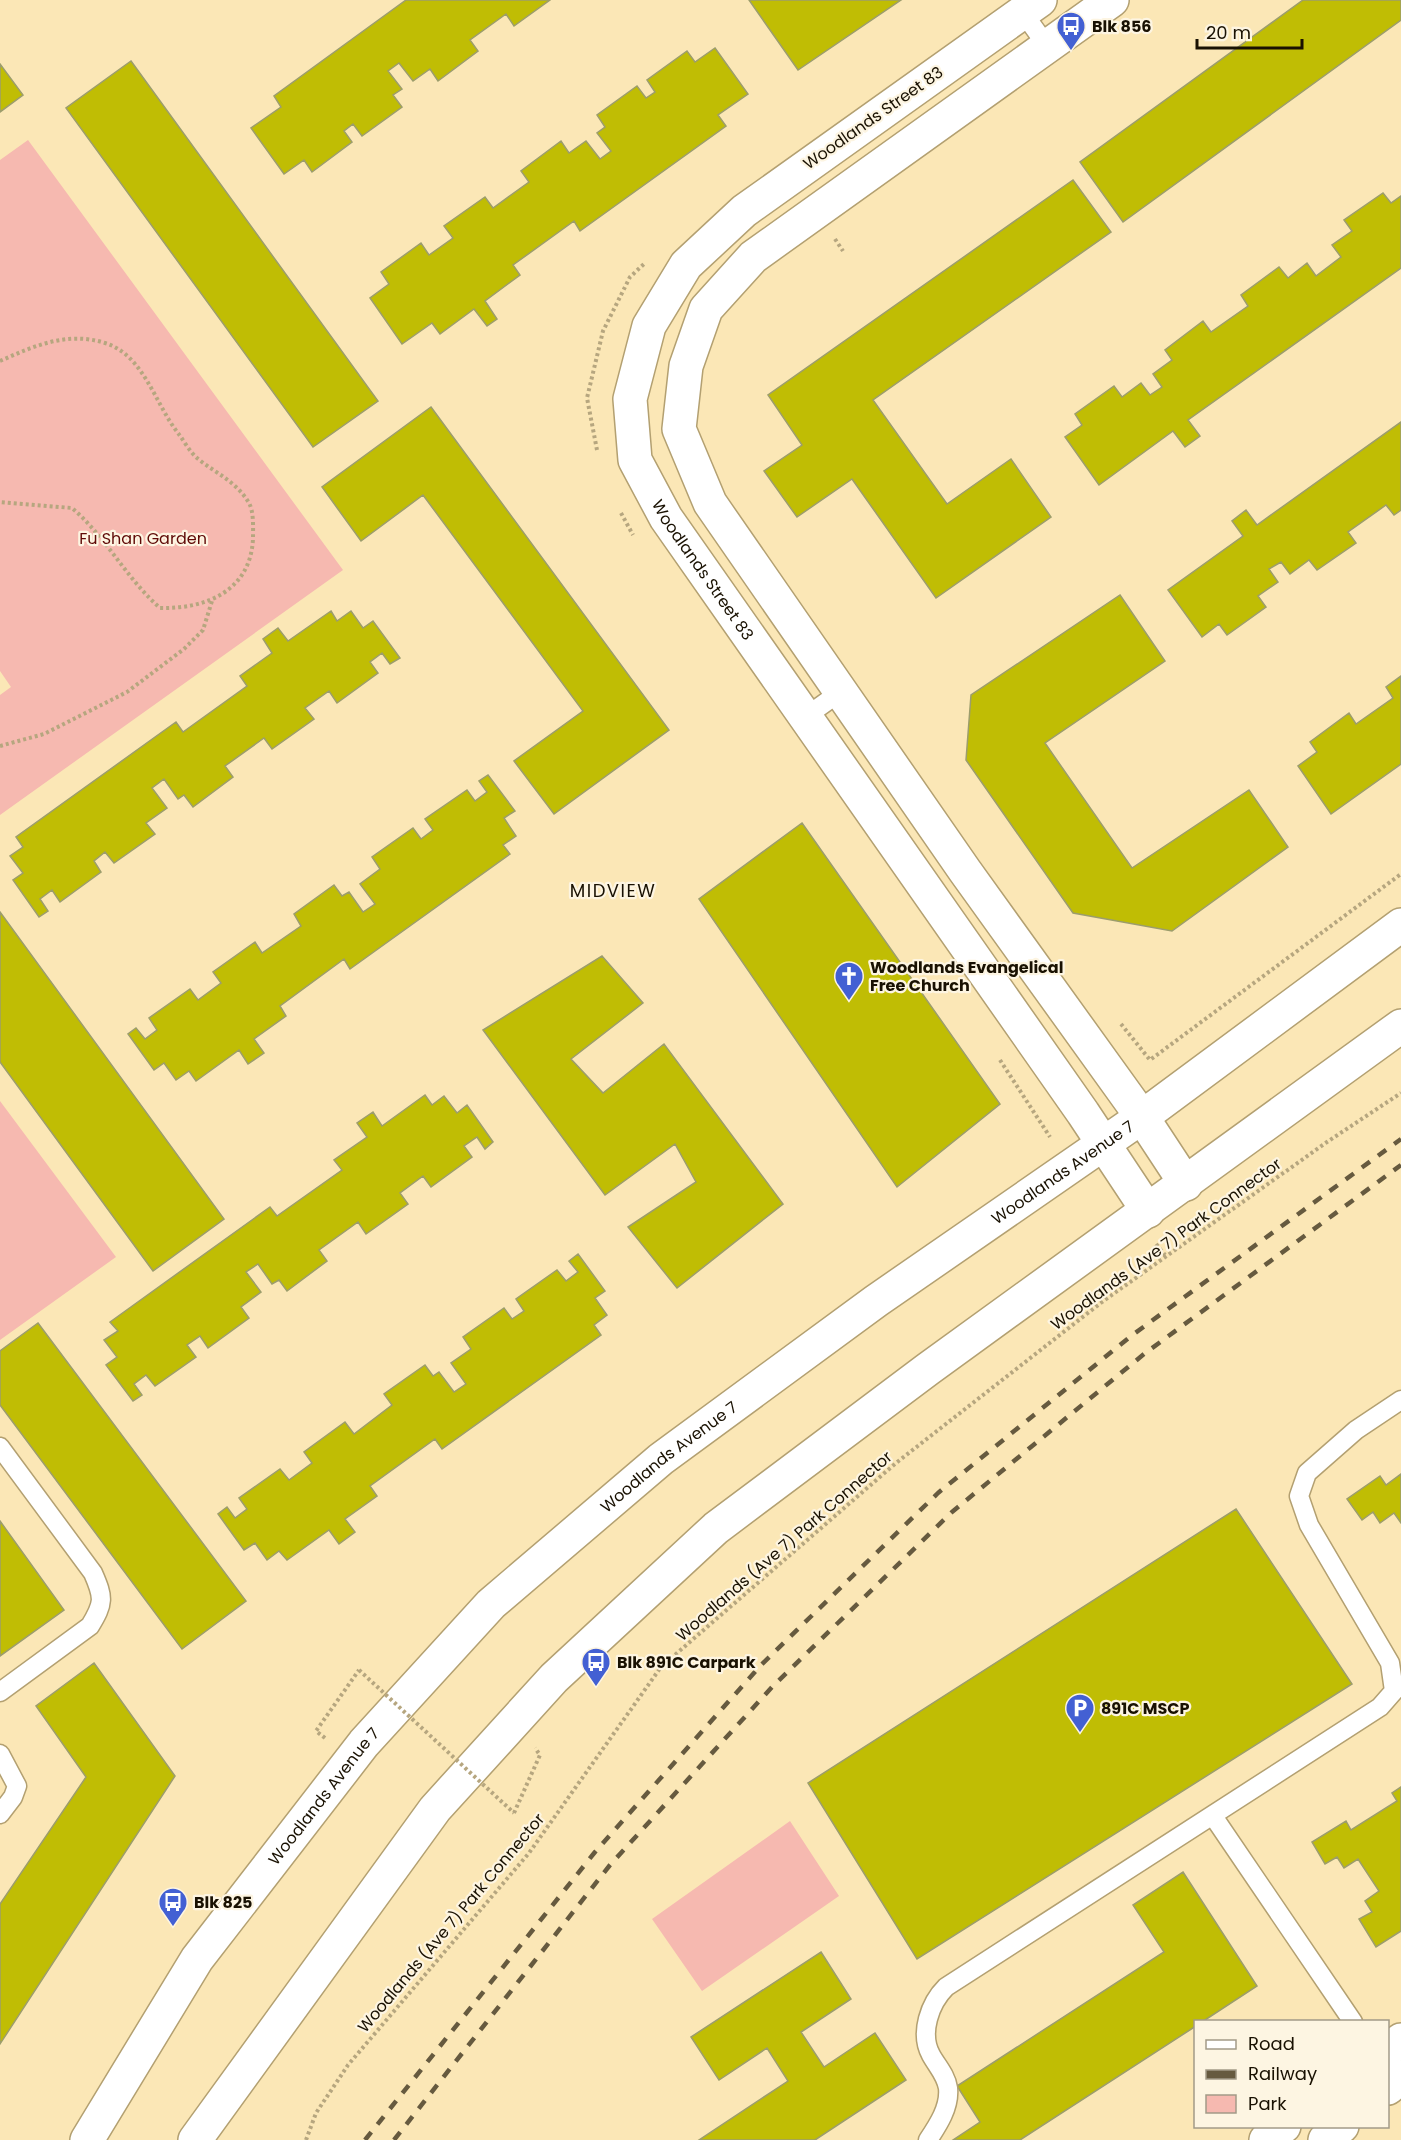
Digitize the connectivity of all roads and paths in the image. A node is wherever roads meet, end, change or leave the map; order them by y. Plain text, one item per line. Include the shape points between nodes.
1 (1113, 0) edge
2 (1026, 4) edge
3 (1047, 46) junction
4 (646, 262) dead end
5 (0, 361) edge
6 (598, 456) dead end
7 (0, 502) edge
8 (619, 507) dead end
9 (635, 537) dead end
10 (212, 600) junction
11 (840, 692) junction
12 (804, 718) junction
13 (0, 746) edge
14 (1401, 874) edge
15 (1401, 925) edge
16 (1113, 1014) dead end
17 (1401, 1026) edge
18 (995, 1051) dead end
19 (1401, 1093) edge
20 (1142, 1117) junction
21 (1050, 1137) dead end
22 (1103, 1142) junction
23 (1186, 1184) junction
24 (1148, 1211) junction
25 (1401, 1400) edge
26 (0, 1447) edge
27 (0, 1692) edge
28 (514, 1722) junction
29 (0, 1754) edge
30 (354, 1757) junction
31 (0, 1814) edge
32 (1213, 1816) junction
33 (1352, 2020) edge
34 (1401, 2040) edge
35 (1389, 2049) edge
36 (1283, 2128) edge
37 (1341, 2128) edge
38 (87, 2140) edge
39 (195, 2140) edge
40 (306, 2140) edge
41 (928, 2140) edge
42 (1266, 2140) edge
43 (1325, 2140) edge

1 - 3 main road
2 - 3 lane
2 - 12 main road, Woodlands Street 83 via 744,211 686,265 649,326 630,399 635,460 666,518
3 - 11 main road via 753,257 706,309 686,366 679,429 710,503
4 - 6 path via 630,278 603,332 587,398
5 - 10 path via 44,342 81,337 123,352 146,380 196,458 221,473 250,504 252,556 239,581
7 - 10 path via 72,508 96,532 138,589 160,608 185,609
8 - 9 path
10 - 13 path via 202,630 184,649 127,692 44,734
11 - 12 lane
11 - 20 main road
12 - 22 main road, Woodlands Street 83
14 - 16 path via 1150,1060
15 - 20 main road, Woodlands Avenue 7
17 - 23 main road
18 - 21 path
19 - 40 path, Woodlands (Ave 7) Park Connector via 1102,1302 896,1463 661,1667 529,1853 348,2065 316,2113
20 - 22 main road, Woodlands Avenue 7
20 - 23 main road
22 - 24 main road, Woodlands Street 83
22 - 30 main road, Woodlands Avenue 7 via 876,1301 661,1459 491,1604
23 - 24 main road
24 - 28 main road via 716,1528 554,1678
25 - 32 lane via 1356,1430 1307,1473 1299,1496 1309,1525 1390,1663 1394,1690 1380,1707
26 - 27 lane via 93,1573 103,1596 90,1626
28 - 30 path, bridge via 540,1755 514,1813 359,1670 316,1731
28 - 39 main road via 435,1809
29 - 31 lane via 17,1786
30 - 38 main road, Woodlands Avenue 7 via 197,1959
32 - 33 lane
32 - 41 lane via 938,1995 928,2017 926,2040 946,2078 947,2101
34 - 35 main road
36 - 42 main road
37 - 43 main road

